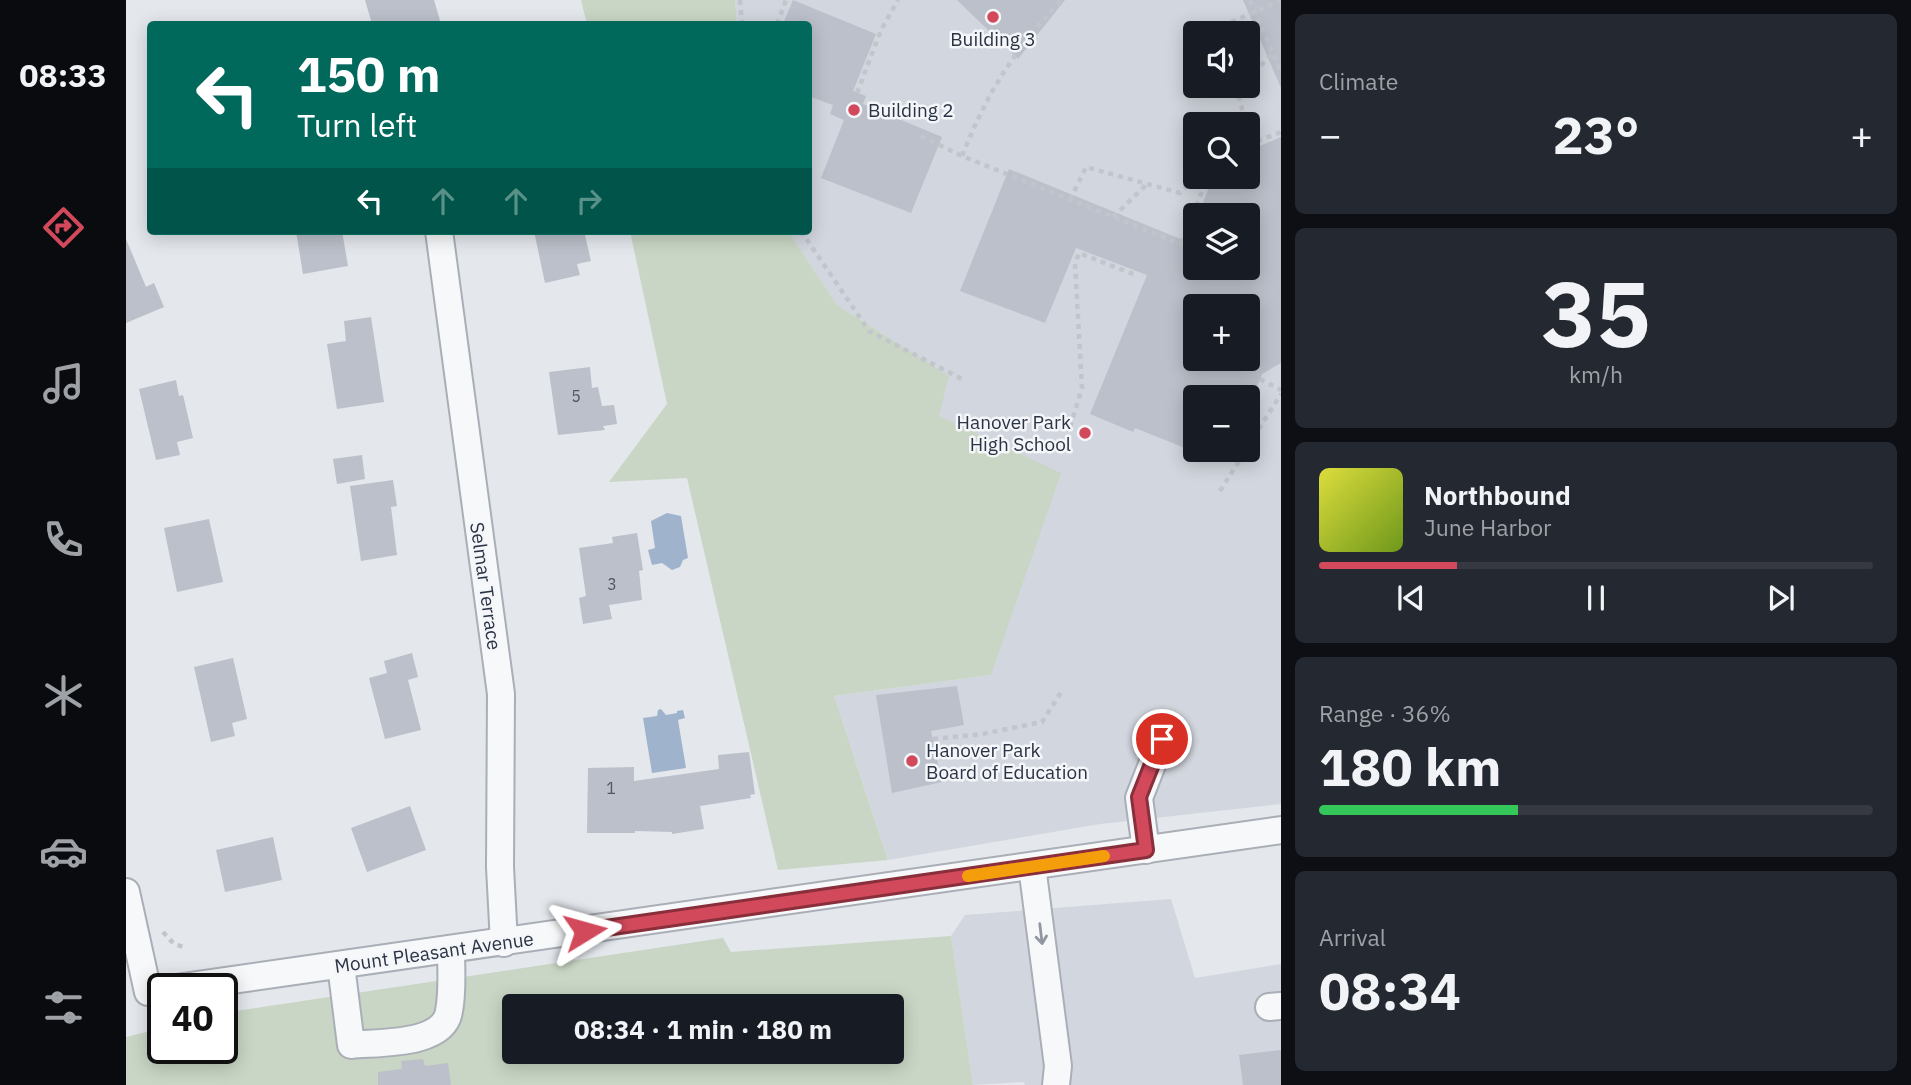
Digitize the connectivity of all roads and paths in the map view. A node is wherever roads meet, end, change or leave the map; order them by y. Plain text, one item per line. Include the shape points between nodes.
1 (740, 0) edge
2 (786, 0) edge
3 (898, 0) edge
4 (1061, 0) edge
5 (1250, 0) edge
6 (1281, 0) edge
7 (1254, 11) junction
8 (742, 21) edge
9 (778, 21) edge
10 (1233, 21) edge
11 (1272, 53) junction
12 (1260, 67) edge
13 (1281, 73) edge
14 (857, 93) dead end
15 (1281, 132) edge
16 (921, 136) dead end
17 (1260, 140) edge
18 (962, 156) junction
19 (1147, 184) junction
20 (1184, 189) edge
21 (1204, 189) edge
22 (1070, 200) junction
23 (1113, 217) junction
24 (440, 235) edge
25 (804, 235) edge
26 (1138, 276) dead end
27 (962, 379) dead end
28 (1260, 379) dead end
29 (1281, 392) edge
30 (1070, 427) dead end
31 (1260, 427) edge
32 (1238, 462) edge
33 (1220, 491) dead end
34 (1062, 691) dead end
35 (933, 739) dead end
36 (1162, 739) dead end
37 (1281, 831) edge
38 (1146, 850) junction
39 (1032, 866) junction
40 (126, 892) edge
41 (163, 932) dead end
42 (505, 943) junction
43 (187, 948) dead end
44 (451, 950) junction
45 (341, 965) junction
46 (147, 975) edge
47 (238, 979) edge
48 (1055, 1085) edge

1 - 8 path
2 - 9 path
3 - 14 path
4 - 18 path via 1027,37 998,79
5 - 7 path
6 - 7 path
7 - 10 path
7 - 11 path
11 - 12 path
11 - 13 path
15 - 17 path
16 - 18 path
18 - 22 path
19 - 20 path via 1180,193
19 - 22 path via 1086,167
19 - 23 path
21 - 23 path via 1183,245
22 - 23 path
24 - 42 street, Selmar Terrace via 501,694 500,867
25 - 27 path via 869,331
26 - 30 path via 1079,253 1075,264 1082,388
28 - 29 path
29 - 31 path
32 - 33 path
34 - 35 path via 1042,722
36 - 38 street via 1139,797
37 - 38 street, Mount Pleasant Avenue
38 - 39 street, Mount Pleasant Avenue
39 - 42 street, Mount Pleasant Avenue
39 -> 48 street via 1058,1066
40 - 46 street
41 - 43 path via 174,944
42 - 44 street, Mount Pleasant Avenue
44 - 45 street, Mount Pleasant Avenue
44 - 45 street via 449,1014 437,1030 422,1038 351,1045
45 - 47 street, Mount Pleasant Avenue

